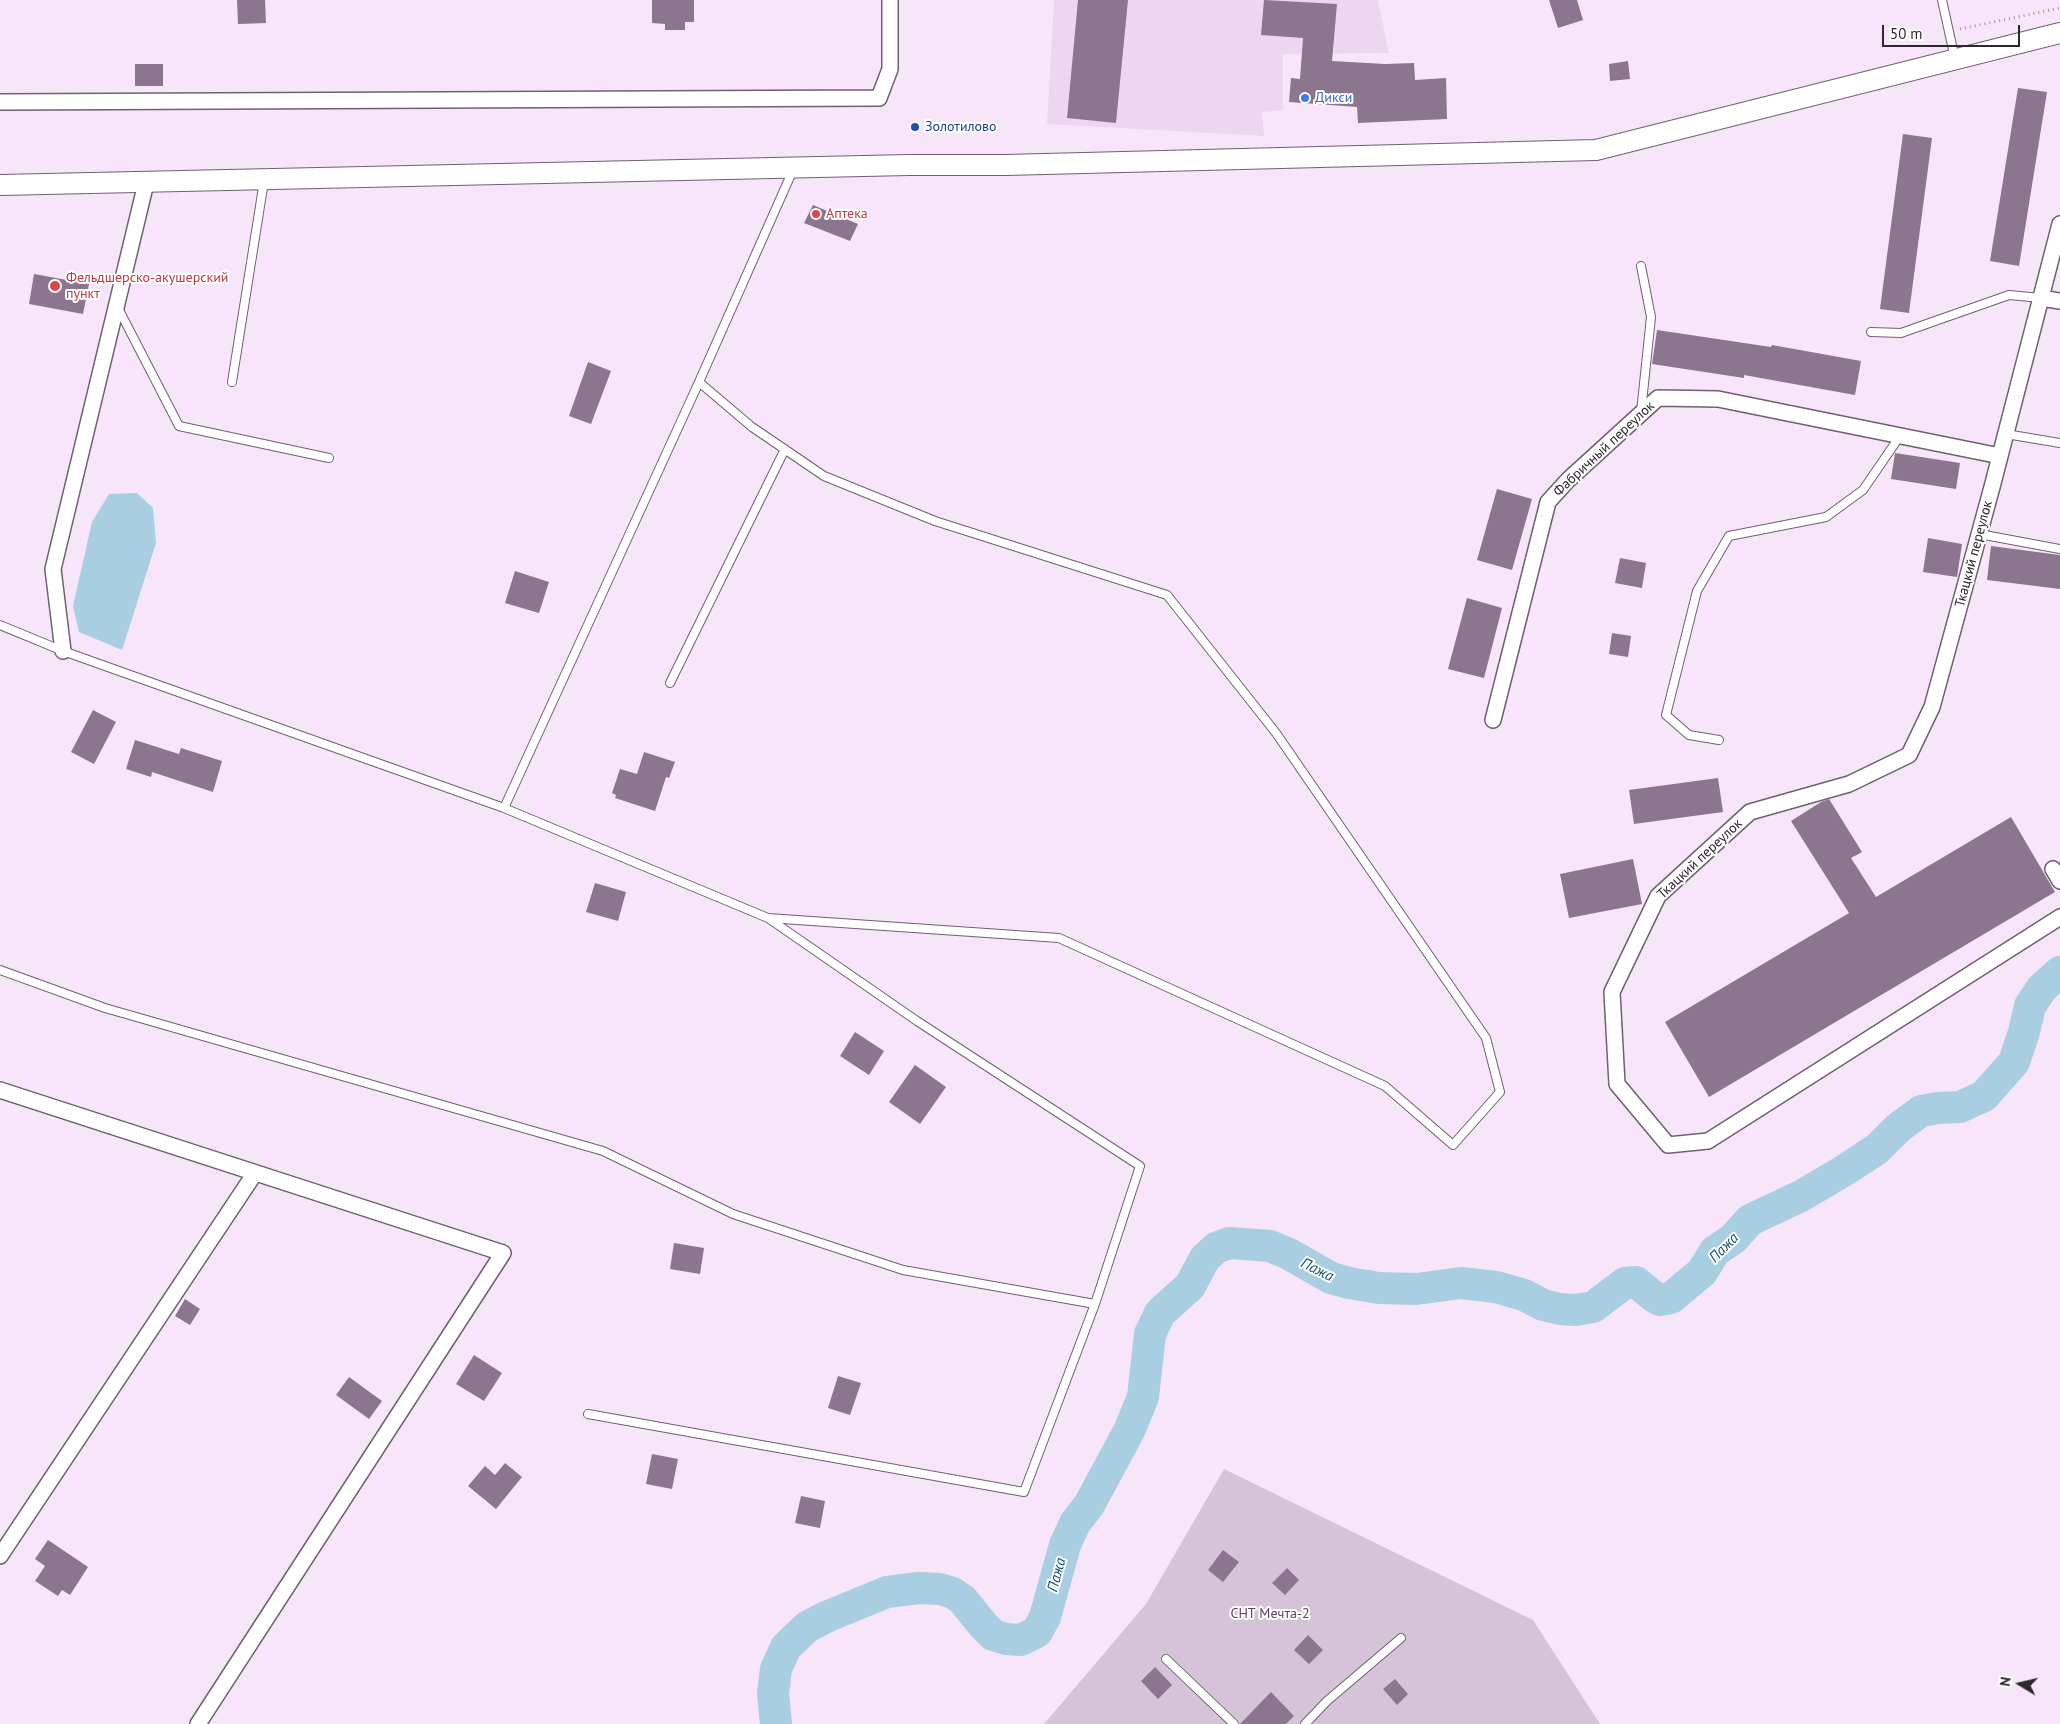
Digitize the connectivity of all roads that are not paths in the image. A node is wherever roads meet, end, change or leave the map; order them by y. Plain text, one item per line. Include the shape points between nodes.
1 (890, 0) edge
2 (1942, 0) edge
3 (2060, 33) edge
4 (1955, 60) junction
5 (0, 102) edge
6 (793, 168) junction
7 (265, 180) junction
8 (146, 183) junction
9 (0, 185) edge
10 (2060, 224) edge
11 (1641, 266) dead end
12 (2041, 298) junction
13 (2060, 301) edge
14 (117, 306) junction
15 (1871, 332) dead end
16 (232, 382) dead end
17 (699, 382) junction
18 (1641, 414) junction
19 (2006, 434) junction
20 (1900, 436) junction
21 (2060, 443) edge
22 (785, 449) junction
23 (2000, 456) junction
24 (329, 458) dead end
25 (1979, 534) junction
26 (2060, 549) edge
27 (0, 625) edge
28 (63, 651) junction
29 (670, 682) dead end
30 (1493, 720) dead end
31 (1718, 740) dead end
32 (504, 808) junction
33 (2060, 917) edge
34 (768, 918) junction
35 (0, 970) edge
36 (0, 1090) edge
37 (255, 1173) junction
38 (1094, 1304) junction
39 (588, 1414) dead end
40 (0, 1556) edge
41 (1401, 1638) dead end
42 (1166, 1658) dead end
43 (198, 1724) edge
44 (1234, 1724) edge
45 (1305, 1724) edge

1 - 5 street via 890,69 879,98
2 - 4 lane
3 - 4 main road
4 - 6 main road via 1596,150
6 - 7 main road
6 - 17 lane
7 - 8 main road
7 - 16 lane
8 - 9 main road
8 - 14 street
10 - 12 street, Ткацкий переулок
11 - 18 lane via 1651,317
12 - 13 street
12 - 15 lane via 2009,294 1901,333
12 - 19 street, Ткацкий переулок
14 - 24 lane via 179,426
14 - 28 street via 54,569
17 - 22 lane via 752,427
17 - 32 lane
18 - 20 street, Фабричный переулок via 1658,398 1718,399
18 - 30 street, Фабричный переулок via 1548,502
19 - 21 lane
19 - 23 street, Ткацкий переулок
20 - 23 street, Фабричный переулок
20 - 31 lane via 1863,490 1826,517 1729,536 1697,591 1666,715 1689,735
22 - 29 lane
22 - 34 lane via 824,476 935,521 1167,595 1276,733 1486,1038 1500,1092 1453,1145 1385,1086 1059,938
23 - 25 street, Ткацкий переулок
25 - 26 lane
25 - 33 street, Ткацкий переулок via 1932,707 1909,755 1849,784 1750,812 1658,896 1612,992 1617,1084 1668,1145 1708,1141
27 - 28 lane
28 - 32 lane
32 - 34 lane
34 - 38 lane via 917,1021 1140,1166
35 - 38 lane via 105,1008 603,1151 733,1214 903,1270
36 - 37 street
37 - 40 street
37 - 43 street via 502,1253
38 - 39 lane via 1024,1492
41 - 45 lane
42 - 44 lane

